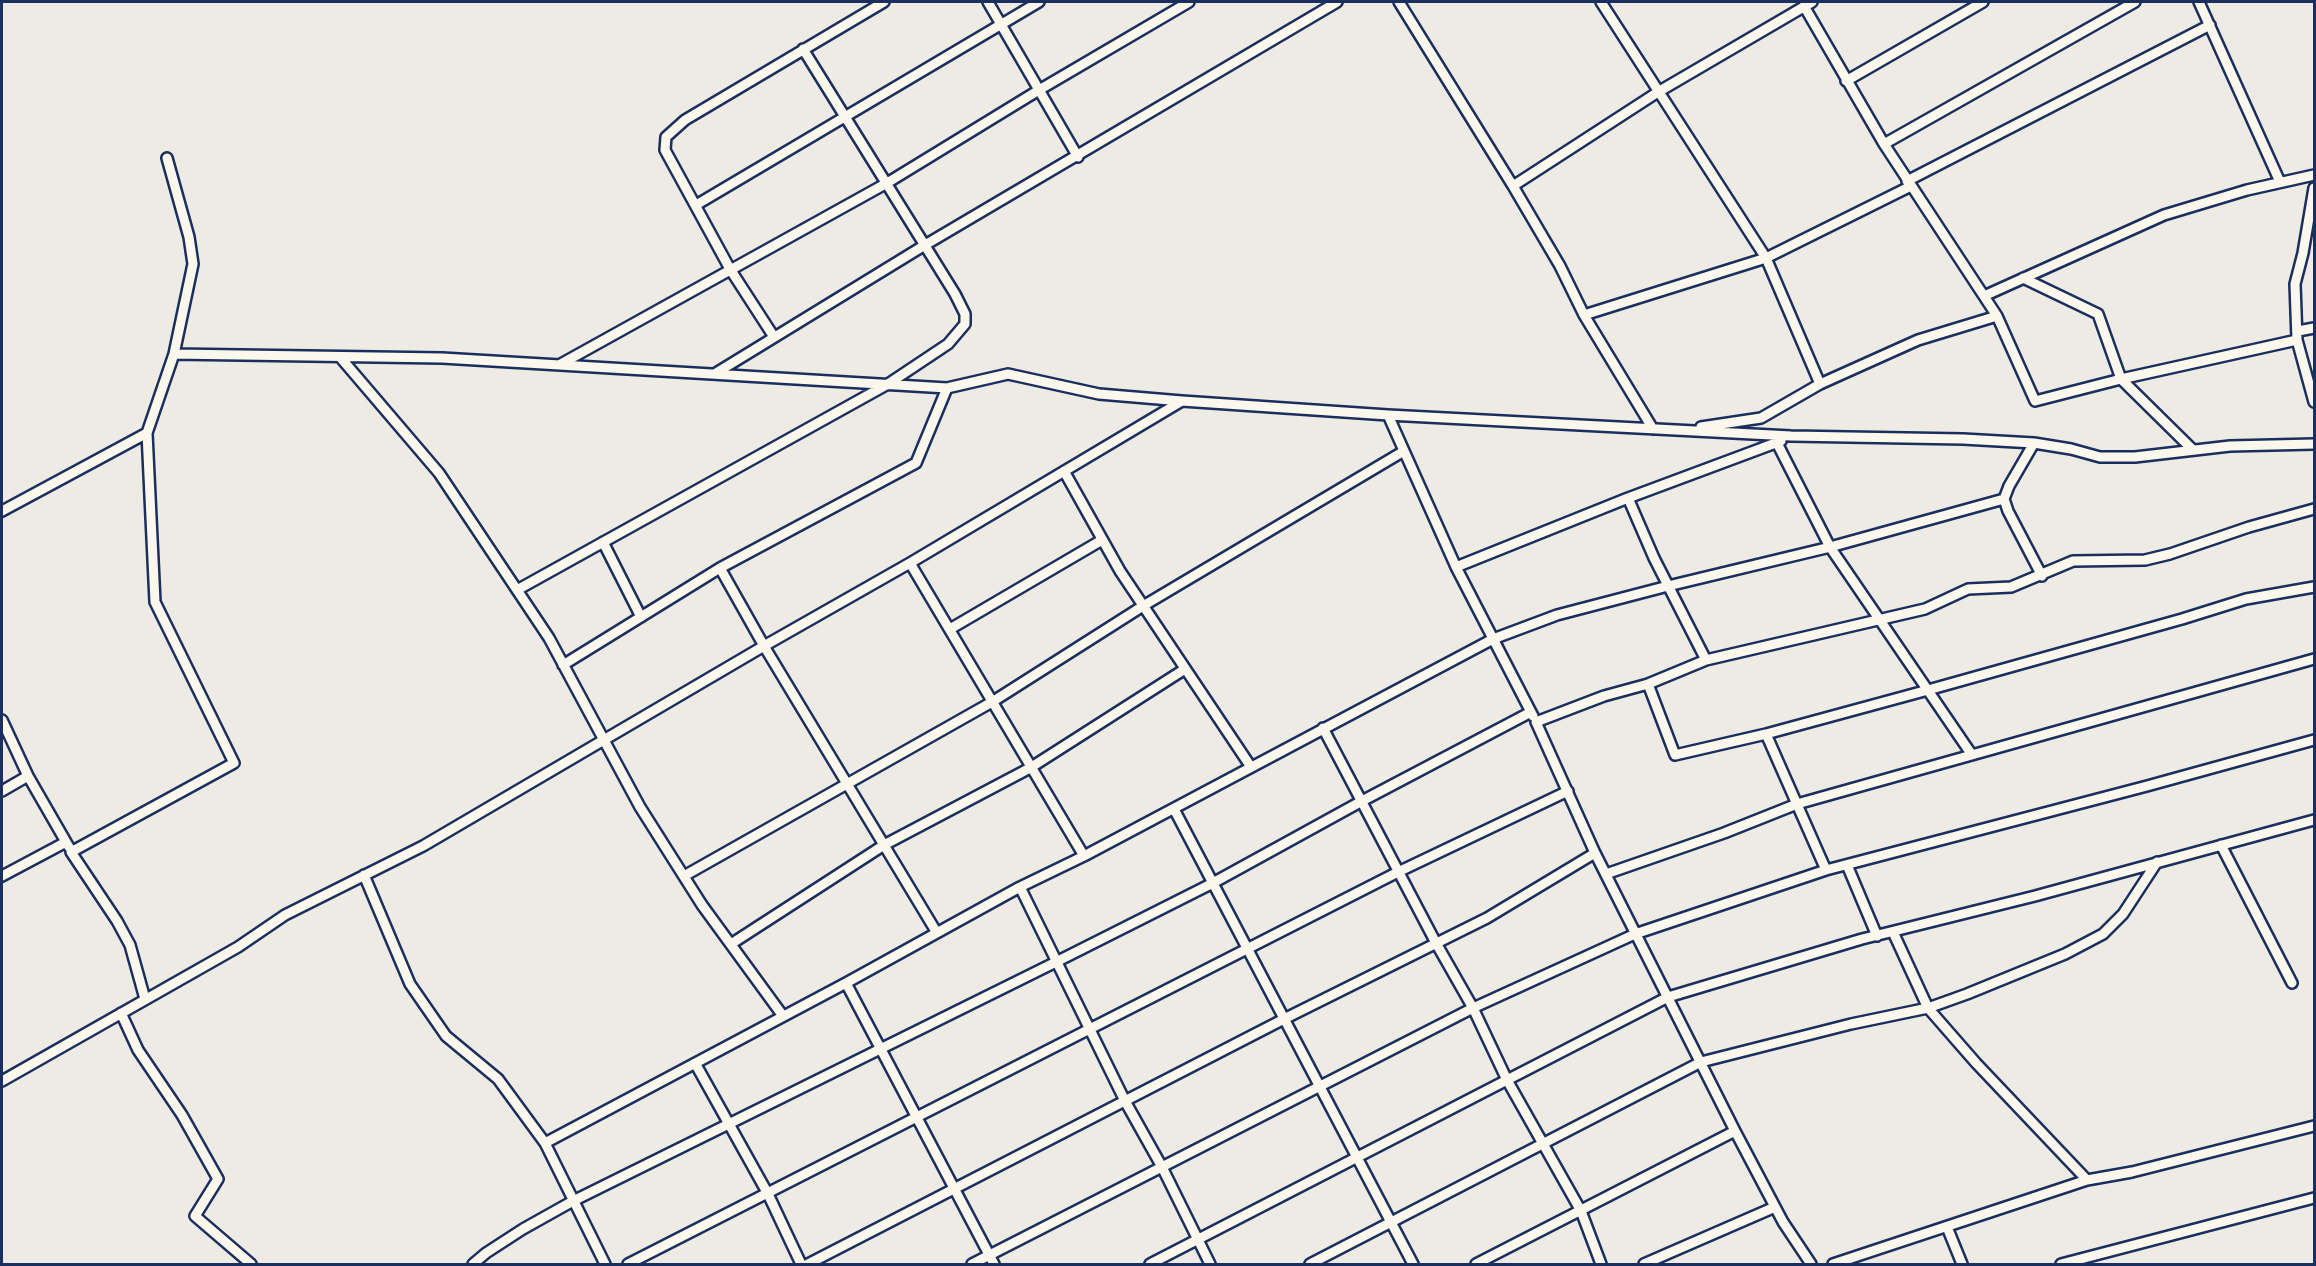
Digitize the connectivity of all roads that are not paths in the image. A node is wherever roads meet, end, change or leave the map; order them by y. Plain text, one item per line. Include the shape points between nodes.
1 (884, 2) edge
2 (988, 2) edge
3 (1040, 2) edge
4 (1190, 2) edge
5 (1337, 2) edge
6 (1399, 2) edge
7 (1601, 2) edge
8 (1983, 2) edge
9 (2135, 2) edge
10 (2199, 2) edge
11 (1808, 4) edge
12 (1001, 24) junction
13 (2210, 25) junction
14 (803, 49) junction
15 (1846, 81) junction
16 (1039, 90) junction
17 (1658, 92) junction
18 (845, 116) junction
19 (1884, 144) junction
20 (1078, 156) junction
21 (167, 158) dead end
22 (2314, 175) edge
23 (2280, 182) junction
24 (887, 183) junction
25 (1909, 184) junction
26 (1513, 186) junction
27 (2314, 188) edge
28 (696, 205) junction
29 (925, 245) junction
30 (2314, 250) edge
31 (2303, 253) junction
32 (1766, 258) junction
33 (730, 269) junction
34 (2023, 278) junction
35 (1984, 296) junction
36 (1584, 315) junction
37 (1997, 316) junction
38 (2314, 328) edge
39 (2297, 335) junction
40 (774, 337) junction
41 (174, 354) junction
42 (340, 357) junction
43 (560, 364) junction
44 (716, 373) junction
45 (2121, 379) junction
46 (888, 384) junction
47 (1820, 384) junction
48 (947, 388) junction
49 (1182, 401) junction
50 (2314, 402) edge
51 (1388, 415) junction
52 (1653, 429) junction
53 (1679, 430) junction
54 (147, 434) junction
55 (1791, 435) junction
56 (1777, 443) junction
57 (2034, 443) junction
58 (2314, 444) edge
59 (2193, 450) junction
60 (1404, 451) junction
61 (1064, 471) junction
62 (1628, 498) junction
63 (2004, 499) junction
64 (2314, 509) edge
65 (2, 511) edge
66 (1102, 540) junction
67 (603, 542) junction
68 (1830, 547) junction
69 (910, 563) junction
70 (1456, 567) junction
71 (720, 568) junction
72 (2042, 576) junction
73 (1668, 586) junction
74 (2314, 587) edge
75 (517, 590) junction
76 (1143, 606) junction
77 (641, 617) junction
78 (1880, 619) junction
79 (950, 629) junction
80 (1493, 639) junction
81 (765, 646) junction
82 (2314, 659) edge
83 (1706, 660) junction
84 (564, 665) junction
85 (1185, 669) junction
86 (1648, 684) junction
87 (1928, 690) junction
88 (992, 702) junction
89 (1531, 712) junction
90 (2, 720) edge
91 (1536, 722) junction
92 (1323, 728) junction
93 (1766, 734) junction
94 (604, 740) junction
95 (2314, 740) edge
96 (1972, 755) junction
97 (1251, 767) junction
98 (1030, 768) junction
99 (28, 776) junction
100 (847, 783) junction
101 (2, 790) edge
102 (1568, 791) junction
103 (1362, 801) junction
104 (1797, 804) junction
105 (1174, 809) junction
106 (2314, 820) edge
107 (66, 842) junction
108 (884, 845) junction
109 (2221, 845) junction
110 (71, 852) junction
111 (1595, 853) junction
112 (1084, 856) junction
113 (2157, 862) junction
114 (1847, 865) junction
115 (1826, 870) junction
116 (1398, 872) junction
117 (1606, 874) junction
118 (364, 875) junction
119 (2, 876) edge
120 (684, 876) junction
121 (1211, 884) junction
122 (1020, 888) junction
123 (1893, 932) junction
124 (937, 933) junction
125 (1635, 933) junction
126 (1876, 936) junction
127 (1436, 943) junction
128 (730, 944) junction
129 (1249, 950) junction
130 (1056, 962) junction
131 (846, 983) junction
132 (2292, 983) dead end
133 (1668, 997) junction
134 (146, 999) junction
135 (1473, 1008) junction
136 (1928, 1008) junction
137 (121, 1013) junction
138 (783, 1016) junction
139 (1284, 1019) junction
140 (1090, 1031) junction
141 (880, 1050) junction
142 (1701, 1062) junction
143 (695, 1063) junction
144 (1507, 1080) junction
145 (2, 1081) edge
146 (1319, 1087) junction
147 (1125, 1101) junction
148 (916, 1119) junction
149 (729, 1124) junction
150 (2314, 1126) edge
151 (1735, 1131) junction
152 (545, 1143) junction
153 (1545, 1144) junction
154 (1355, 1157) junction
155 (1162, 1167) junction
156 (2087, 1180) junction
157 (954, 1190) junction
158 (768, 1194) junction
159 (2314, 1198) edge
160 (573, 1201) junction
161 (1775, 1207) junction
162 (1581, 1211) junction
163 (1390, 1224) junction
164 (1947, 1227) junction
165 (1198, 1240) junction
166 (991, 1260) edge
167 (251, 1264) edge
168 (473, 1264) edge
169 (605, 1264) edge
170 (628, 1264) edge
171 (801, 1264) edge
172 (808, 1264) edge
173 (972, 1264) edge
174 (1150, 1264) edge
175 (1210, 1264) edge
176 (1310, 1264) edge
177 (1413, 1264) edge
178 (1476, 1264) edge
179 (1601, 1264) edge
180 (1644, 1264) edge
181 (1810, 1264) edge
182 (1833, 1264) edge
183 (1962, 1264) edge
184 (2061, 1264) edge

1 - 14 street
2 - 12 street
3 - 12 street
4 - 16 street
5 - 20 street
6 - 26 street
7 - 17 street
8 - 15 street
9 - 19 street
10 - 13 street
11 - 15 street
11 - 17 street
12 - 16 street
12 - 18 street
13 - 23 street
13 - 25 street
14 - 18 street
14 - 28 street via 685,120 666,137 665,150
15 - 19 street
16 - 20 street
16 - 24 street
17 - 26 street
17 - 32 street
18 - 24 street
18 - 28 street
19 - 25 street
20 - 29 street
21 - 41 street via 193,264
22 - 23 street
23 - 34 street via 2164,215
24 - 29 street
24 - 33 street
25 - 32 street
25 - 35 street
26 - 36 street
27 - 31 street
28 - 33 street
29 - 40 street
29 - 46 street via 965,314 964,324 948,344
30 - 31 street
31 - 39 street via 2295,284
32 - 36 street
32 - 47 street
33 - 40 street
33 - 43 street
34 - 35 street
34 - 45 street via 2098,314
35 - 37 street
36 - 52 street
37 - 45 street via 2034,402
37 - 47 street via 1918,340
38 - 39 street
39 - 45 street
39 - 50 street
40 - 44 street
41 - 42 street
41 - 54 street
42 - 43 street
42 - 75 street via 439,473
43 - 44 street
44 - 46 street
45 - 59 street
46 - 48 street
46 - 67 street
47 - 53 street via 1761,418
48 - 49 street via 1008,374 1099,394
48 - 71 street via 916,463
49 - 51 street
49 - 61 street
51 - 52 street
51 - 60 street
52 - 53 street
53 - 55 street
54 - 65 street
54 - 110 street via 155,602 234,763
55 - 56 street
55 - 57 street
56 - 62 street
56 - 68 street
57 - 59 street via 2100,457
57 - 63 street
58 - 59 street
60 - 70 street
60 - 76 street
61 - 66 street
61 - 69 street
62 - 70 street
62 - 73 street
63 - 68 street
63 - 72 street
64 - 72 street via 2145,560 2073,561
66 - 76 street
66 - 79 street
67 - 75 street
67 - 77 street
68 - 73 street
68 - 78 street
69 - 79 street
69 - 81 street
70 - 80 street
71 - 77 street
71 - 81 street
72 - 78 street via 2010,587 1968,589 1925,609
73 - 80 street via 1557,615
73 - 83 street
74 - 87 street via 2246,599
75 - 84 street
76 - 85 street
76 - 88 street
77 - 84 street
78 - 83 street
78 - 87 street
79 - 88 street
80 - 89 street
80 - 92 street
81 - 94 street
81 - 100 street
82 - 96 street
83 - 86 street
84 - 94 street
85 - 97 street
85 - 98 street
86 - 91 street
86 - 93 street via 1675,755
87 - 93 street
87 - 96 street
88 - 98 street
88 - 100 street
89 - 91 street
89 - 103 street
90 - 99 street
91 - 102 street
92 - 97 street
92 - 103 street
93 - 104 street
94 - 118 street via 423,846
94 - 120 street
95 - 114 street
96 - 104 street
97 - 105 street
98 - 108 street
98 - 112 street
99 - 101 street
99 - 107 street
100 - 108 street
100 - 120 street
102 - 111 street
102 - 116 street
103 - 116 street
103 - 121 street
104 - 115 street
104 - 117 street
105 - 112 street
105 - 121 street
106 - 109 street
107 - 110 street
107 - 119 street
108 - 124 street
108 - 128 street
109 - 113 street
109 - 132 street
110 - 134 street via 130,945
111 - 117 street
111 - 127 street via 1487,918
112 - 122 street
113 - 123 street
113 - 136 street via 2123,914 2103,934 2065,954
114 - 115 street
114 - 126 street
115 - 125 street
116 - 127 street
116 - 129 street
117 - 125 street
118 - 134 street via 285,915 238,947
118 - 152 street via 410,984 446,1036 498,1079
120 - 128 street
121 - 129 street
121 - 130 street
122 - 124 street
122 - 130 street
123 - 126 street
123 - 136 street
124 - 131 street
125 - 133 street
125 - 135 street
126 - 133 street
127 - 135 street
127 - 139 street
128 - 138 street
129 - 139 street
129 - 140 street
130 - 140 street
130 - 141 street
131 - 138 street
131 - 141 street
133 - 142 street
133 - 144 street
134 - 137 street
135 - 144 street
135 - 146 street
136 - 142 street
136 - 156 street
137 - 145 street
137 - 167 street via 138,1050 182,1115 218,1179 195,1216
138 - 143 street
139 - 146 street
139 - 147 street
140 - 147 street
140 - 148 street
141 - 148 street
141 - 149 street
142 - 151 street
142 - 153 street
143 - 149 street
143 - 152 street
144 - 153 street
144 - 154 street
146 - 154 street
146 - 155 street
147 - 155 street
147 - 157 street
148 - 157 street
148 - 158 street
149 - 158 street
149 - 160 street
150 - 156 street
151 - 161 street
151 - 162 street
152 - 160 street
153 - 162 street
153 - 163 street
154 - 163 street
154 - 165 street
155 - 165 street
155 - 166 street
156 - 164 street
157 - 166 street
157 - 172 street
158 - 170 street
158 - 171 street
159 - 184 street
160 - 168 street
160 - 169 street
161 - 180 street
161 - 181 street
162 - 178 street
162 - 179 street
163 - 176 street
163 - 177 street
164 - 182 street
164 - 183 street
165 - 174 street
165 - 175 street
166 - 173 street

